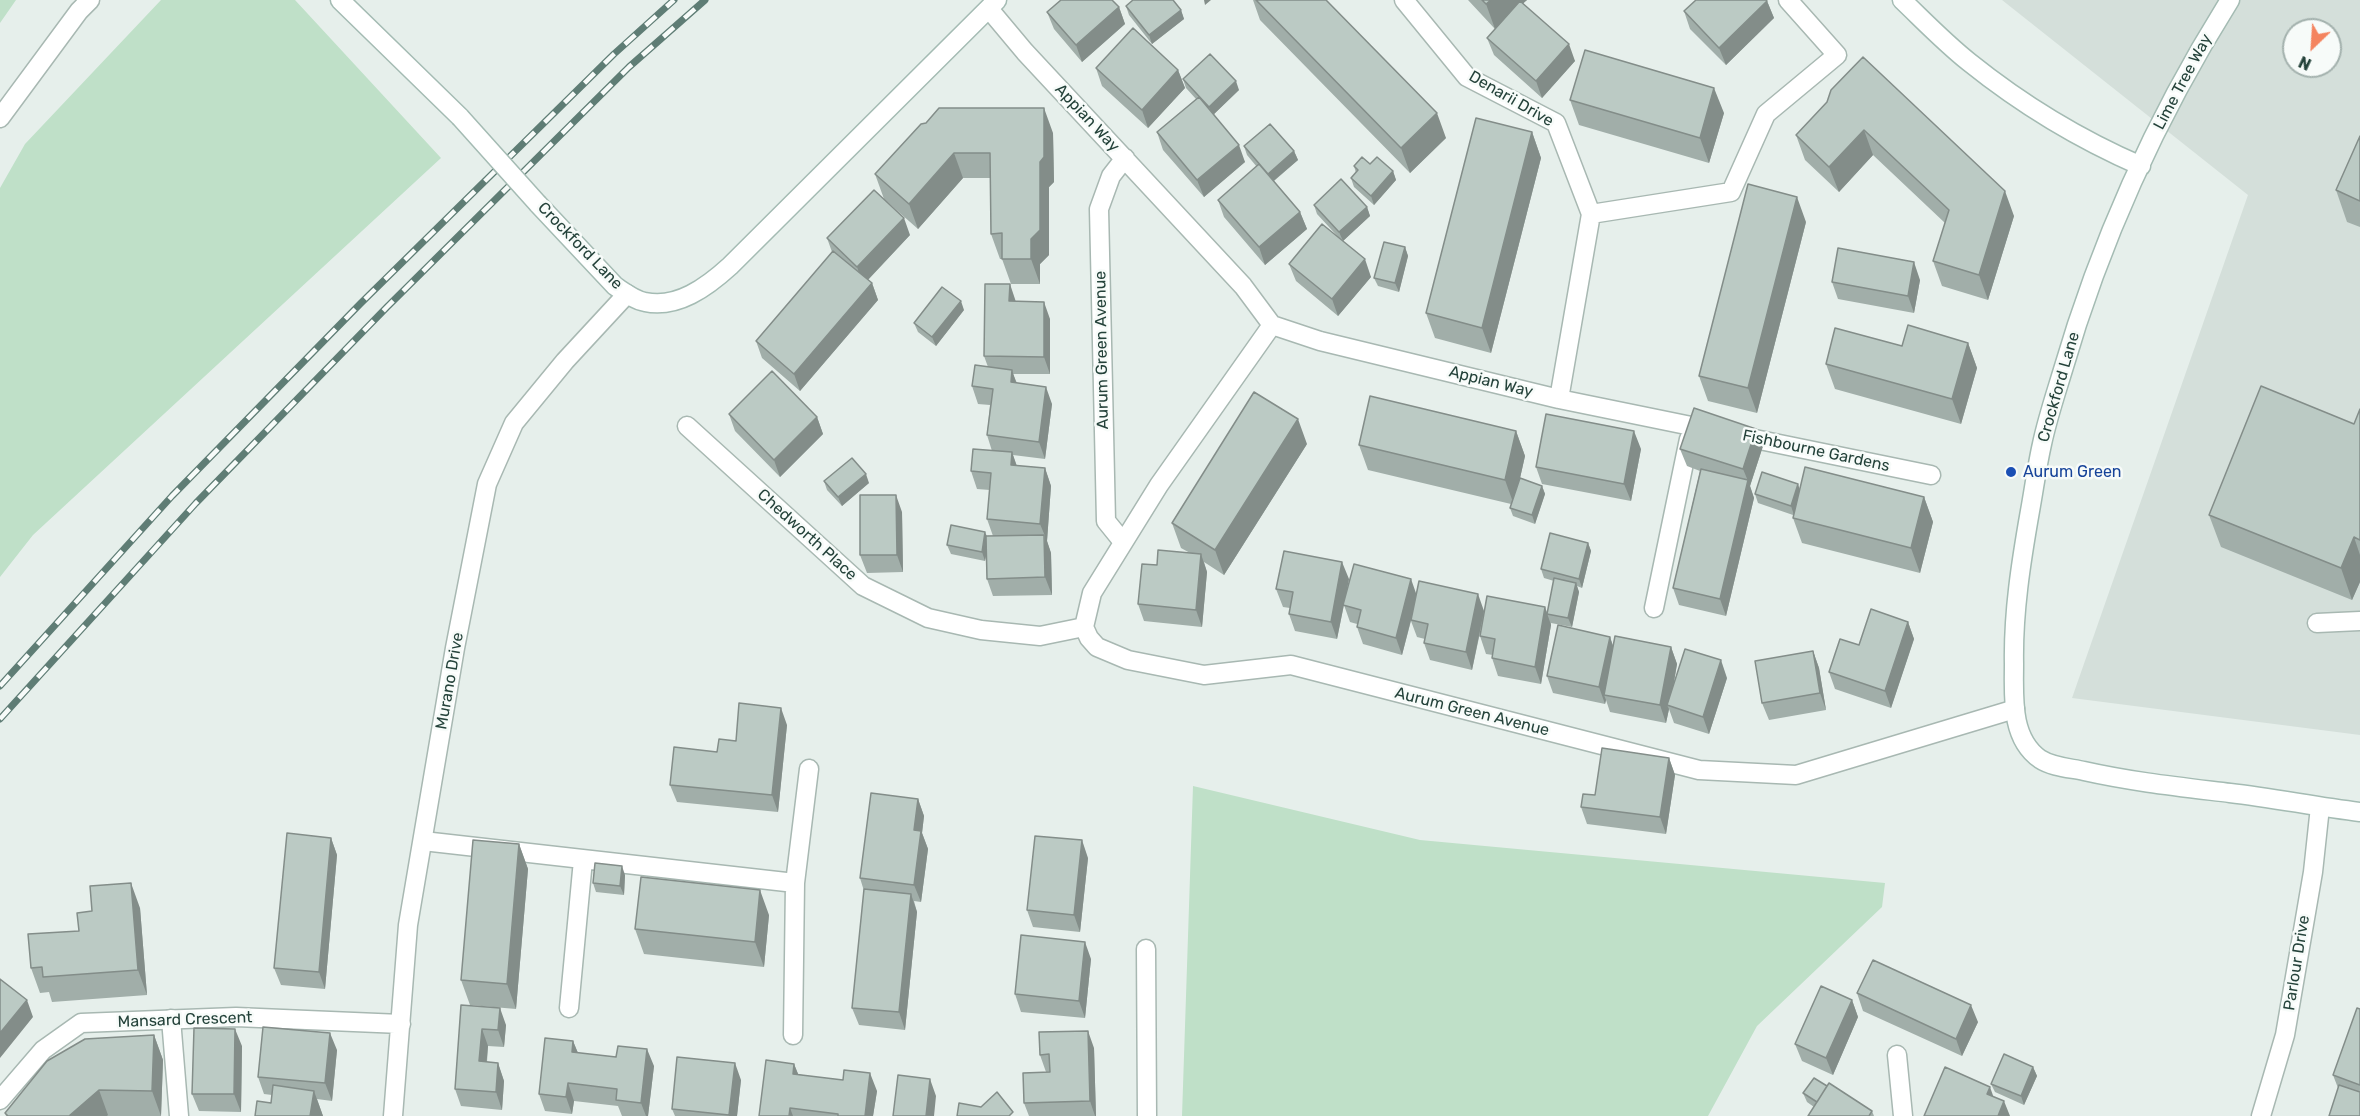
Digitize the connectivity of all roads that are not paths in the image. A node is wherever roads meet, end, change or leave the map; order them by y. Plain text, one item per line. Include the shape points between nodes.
1 (90, 0) edge
2 (340, 0) edge
3 (1404, 0) edge
4 (1788, 0) edge
5 (1902, 0) edge
6 (2230, 0) edge
7 (993, 5) edge
8 (0, 118) edge
9 (1125, 158) junction
10 (2141, 166) junction
11 (1591, 214) junction
12 (627, 294) junction
13 (1272, 324) junction
14 (1559, 399) junction
15 (687, 426) dead end
16 (1692, 426) junction
17 (1932, 475) dead end
18 (1124, 542) junction
19 (1654, 608) dead end
20 (2360, 621) edge
21 (2317, 623) dead end
22 (1084, 627) junction
23 (2015, 709) junction
24 (809, 769) dead end
25 (2320, 807) junction
26 (2360, 812) edge
27 (423, 841) junction
28 (583, 860) junction
29 (795, 883) junction
30 (1146, 949) dead end
31 (569, 1008) dead end
32 (171, 1019) junction
33 (400, 1024) junction
34 (793, 1035) dead end
35 (1897, 1055) dead end
36 (0, 1100) edge
37 (179, 1116) edge
38 (393, 1116) edge
39 (1147, 1116) edge
40 (1903, 1116) edge
41 (2261, 1116) edge

1 - 8 street
2 - 12 street, Crockford Lane, bridge via 460,117 615,286
3 - 11 street, Denarii Drive via 1467,77 1556,123
4 - 11 street via 1837,55 1766,114 1731,192
5 - 10 street via 1969,62 2037,110 2093,144
6 - 10 street, Lime Tree Way via 2177,89
7 - 9 street, Appian Way
7 - 12 street, Crockford Lane via 715,280 686,297 660,303 642,302
9 - 13 street, Appian Way via 1243,286
9 - 18 street, Aurum Green Avenue via 1111,176 1099,209 1106,521
10 - 23 street, Crockford Lane via 2090,285 2042,442 2019,573
11 - 14 street
12 - 27 street, Murano Drive via 514,423 487,484
13 - 14 street, Appian Way via 1320,341
13 - 18 street via 1159,485
14 - 16 street, Fishbourne Gardens
15 - 22 street, Chedworth Place via 862,586 928,618 981,630 1040,636
16 - 17 street, Fishbourne Gardens
16 - 19 street
18 - 22 street via 1092,593
20 - 21 street
22 - 23 street, Aurum Green Avenue via 1097,646 1128,660 1204,675 1291,665 1699,770 1796,775
23 - 25 street, Crockford Lane via 2018,728 2027,745 2052,765 2133,782
24 - 29 street
25 - 26 street, Crockford Lane
25 - 41 street, Parlour Drive via 2285,1035
27 - 28 street
27 - 33 street, Murano Drive via 408,925
28 - 29 street
28 - 31 street
29 - 34 street
30 - 39 street
32 - 33 street, Mansard Crescent via 236,1017
32 - 36 street, Mansard Crescent via 81,1023 42,1050
32 - 37 street
33 - 38 street, Murano Drive
35 - 40 street

